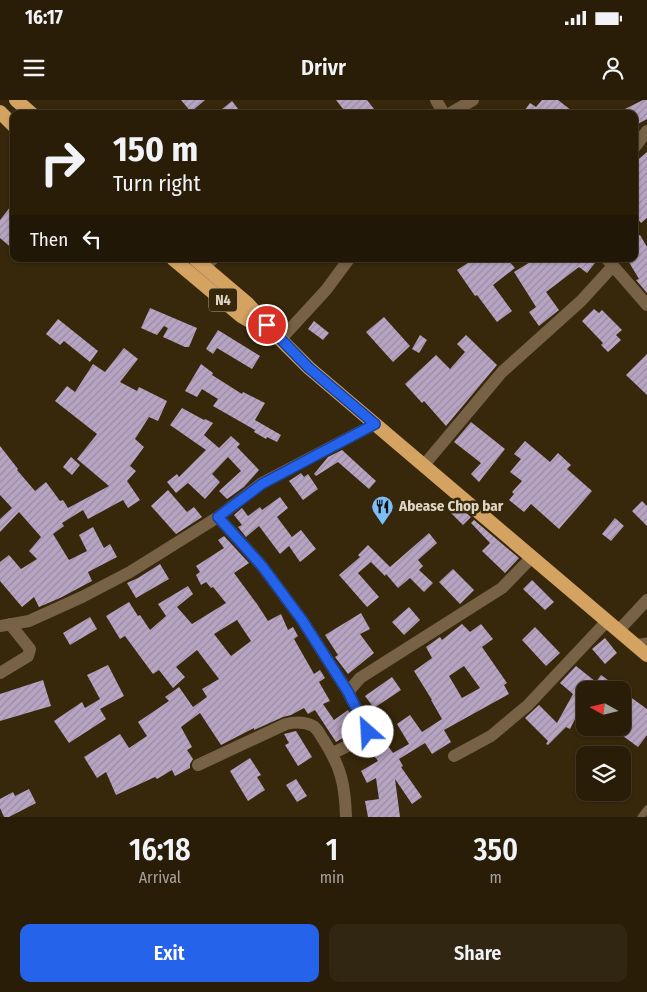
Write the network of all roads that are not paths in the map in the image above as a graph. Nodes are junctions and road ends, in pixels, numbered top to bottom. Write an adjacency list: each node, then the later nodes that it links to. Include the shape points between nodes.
1 (16, 100): 3 (highway)
2 (473, 100): 4 (street)
3 (27, 110)
4 (456, 110)
5 (0, 112): 6 (highway)
6 (8, 123)
7 (647, 131): 8 (street)
8 (638, 143)
9 (177, 262): 14 (highway, N4, via 241,316)
10 (205, 262): 14 (highway, N4)
11 (347, 262): 14 (street, via 326,290)
12 (610, 262): 13 (street); 16 (street, via 581,301 502,372)
13 (647, 305)
14 (279, 338): 15 (highway, N4)
15 (375, 424): 16 (highway, N4); 17 (street, via 262,484)
16 (424, 465): 18 (highway, N4)
17 (218, 517): 21 (street, via 114,581 28,621); 26 (street, via 262,566 302,620)
18 (532, 557): 20 (highway, N4); 26 (street, via 502,588 360,678)
19 (647, 600): 22 (street)
20 (608, 621): 22 (highway, N4); 28 (street, via 528,706 491,736)
21 (5, 625): 25 (street, via 30,652)
22 (619, 630): 23 (highway, N4)
23 (640, 642): 24 (highway, N4)
24 (647, 655)
25 (0, 673)
26 (348, 692): 27 (street, via 368,732 364,738)
27 (332, 753): 29 (street, via 315,727 297,722 286,724); 31 (street, via 342,773)
28 (454, 756)
29 (198, 765)
30 (647, 809): 32 (lane)
31 (346, 817)
32 (641, 817)

